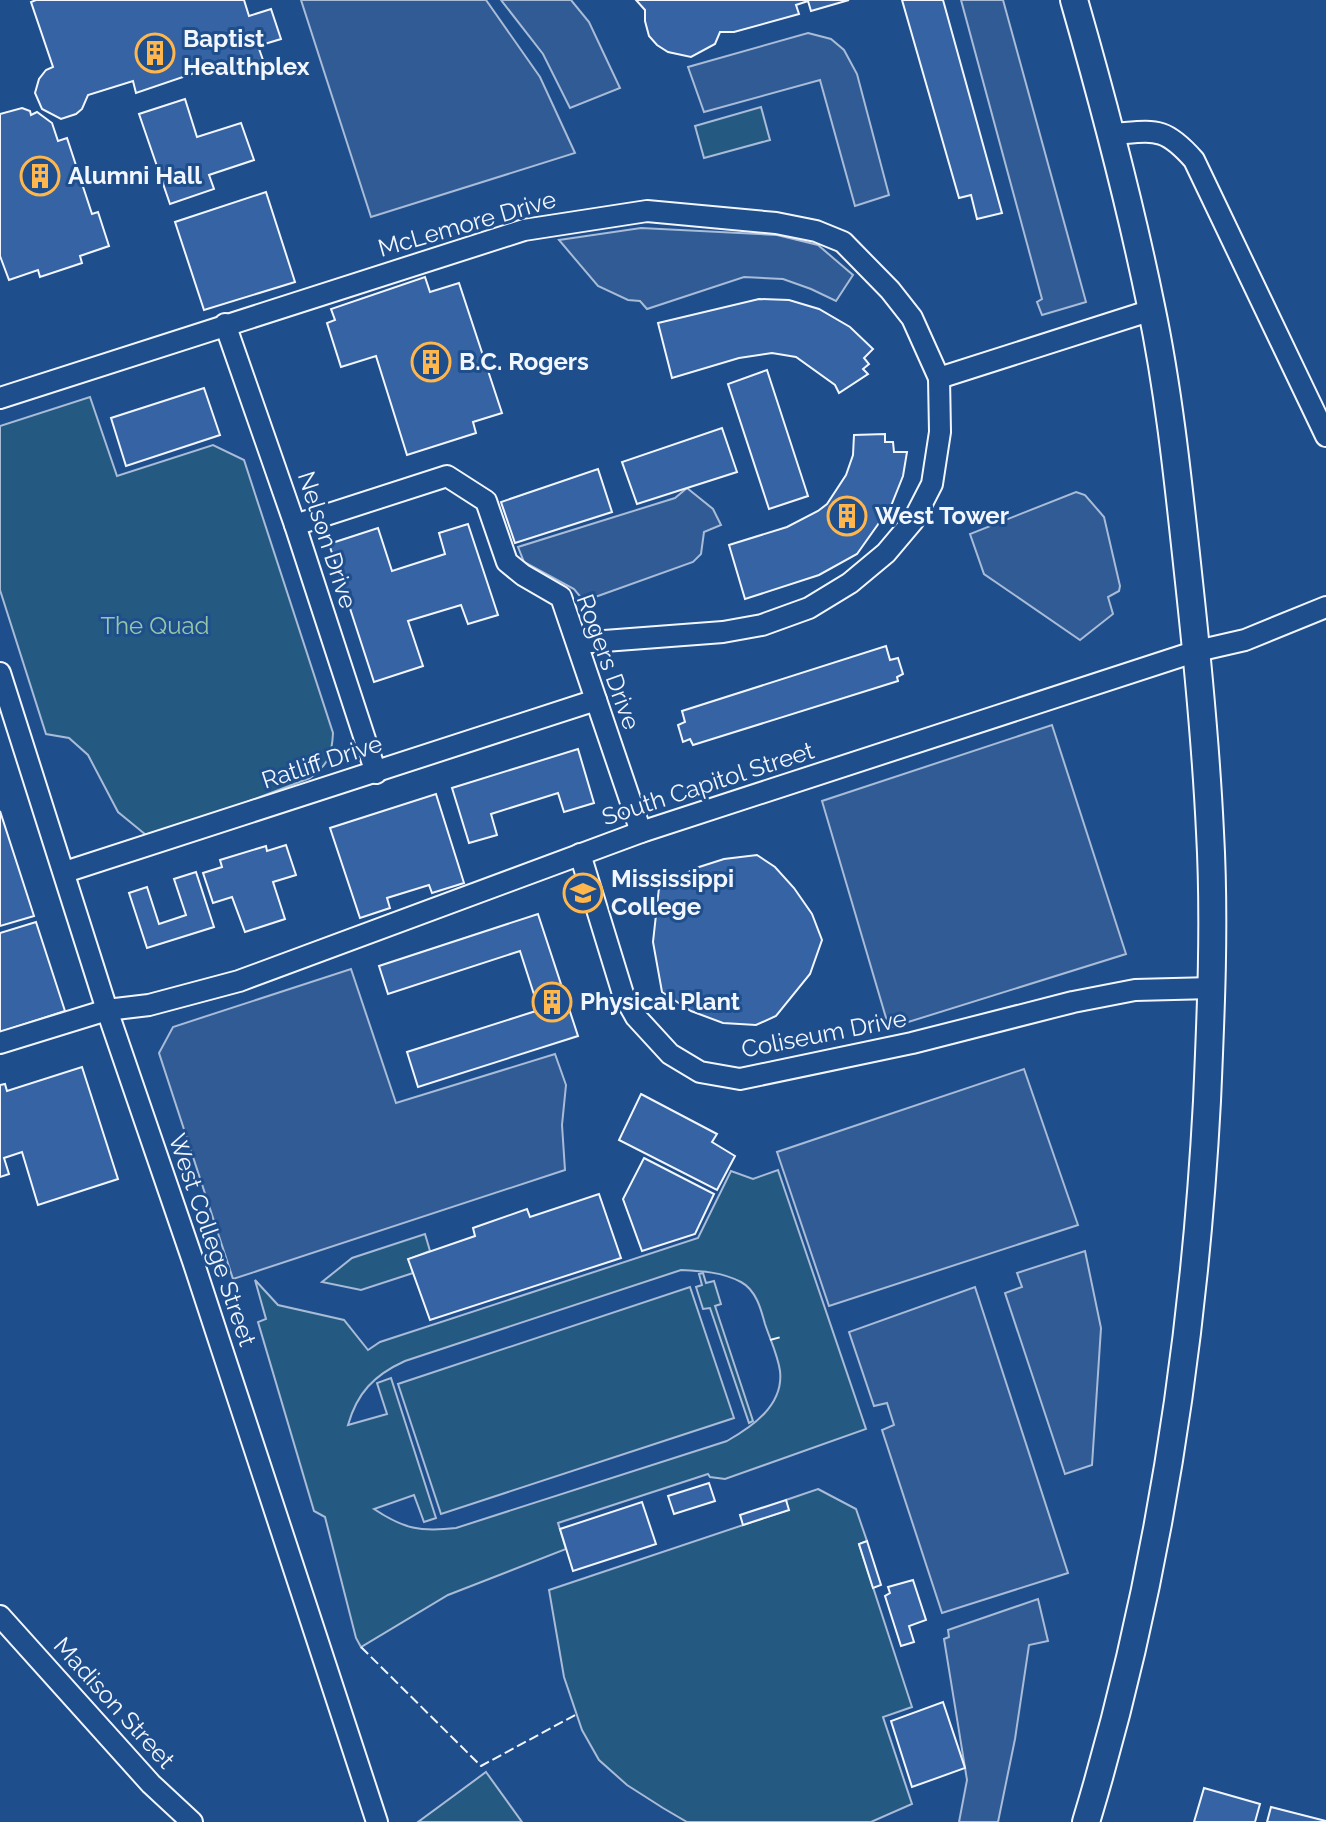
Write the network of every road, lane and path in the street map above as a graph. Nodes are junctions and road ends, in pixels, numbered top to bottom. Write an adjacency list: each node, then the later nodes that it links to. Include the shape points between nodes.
1 (1074, 0): 2 (main road)
2 (1113, 134): 3 (main road); 7 (street, via 1156,131 1177,141 1194,160)
3 (1152, 310): 5 (street); 11 (main road, via 1176,459)
4 (225, 324): 5 (street, McLemore Drive, via 524,230 647,211 674,213 776,223 843,242 912,318); 6 (street, McLemore Drive); 8 (street, Nelson Drive)
5 (939, 378): 10 (street, via 940,432 932,484 913,521 850,583 809,608 762,625)
6 (0, 398)
7 (1326, 436)
8 (295, 525): 10 (street, Rogers Drive, via 447,476 486,501 507,562 561,597); 15 (street, Nelson Drive)
9 (1326, 607): 11 (street, South Capitol Street, via 1245,640)
10 (578, 643): 13 (street, Rogers Drive)
11 (1197, 651): 16 (street, South Capitol Street); 19 (main road, via 1210,834)
12 (0, 673): 14 (street, West College Street)
13 (596, 700): 15 (street, Ratliff Drive); 16 (street, Rogers Drive)
14 (6, 713): 18 (street, West College Street)
15 (376, 773): 18 (street, Ratliff Drive)
16 (641, 832): 17 (street, South Capitol Street)
17 (580, 854): 19 (street, Coliseum Drive, via 623,994 670,1054 700,1072 740,1079 1135,990); 20 (street, South Capitol Street, via 239,981 149,1005)
18 (65, 872): 20 (street, West College Street)
19 (1212, 988): 25 (main road, via 1201,1215 1184,1370 1160,1525 1130,1664)
20 (107, 1010): 21 (street, South Capitol Street); 24 (street, West College Street)
21 (0, 1043)
22 (0, 1616): 23 (street, Madison Street, via 151,1784)
23 (192, 1822)
24 (377, 1822)
25 (1086, 1822)

